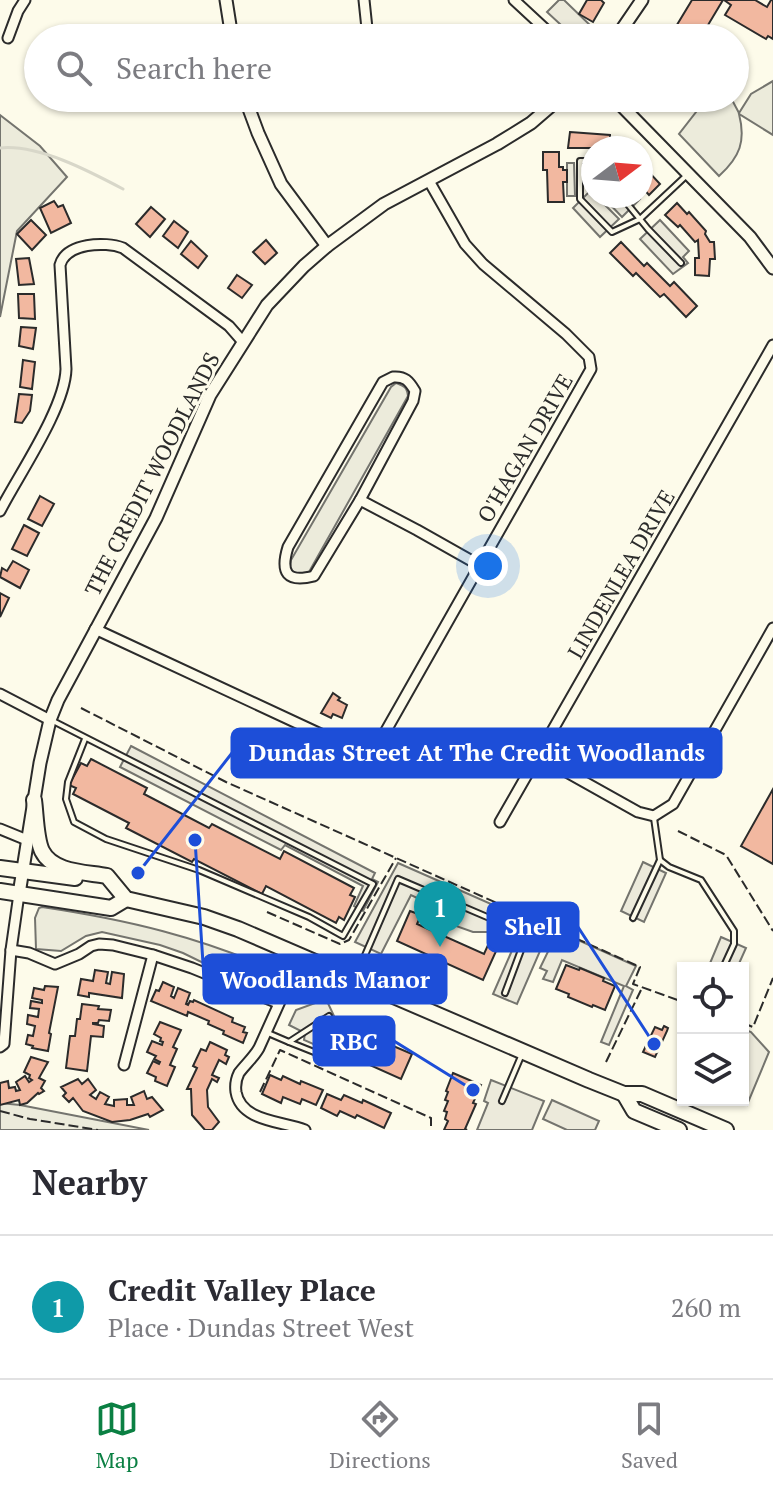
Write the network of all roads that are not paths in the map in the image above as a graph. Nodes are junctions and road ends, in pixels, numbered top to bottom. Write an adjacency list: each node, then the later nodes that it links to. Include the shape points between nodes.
1 (25, 0): 10 (street)
2 (226, 0): 6 (street)
3 (364, 0): 7 (street)
4 (514, 0): 8 (street)
5 (642, 0): 9 (street)
6 (230, 24)
7 (367, 24)
8 (540, 24)
9 (626, 24)
10 (8, 38)
11 (250, 112): 21 (street, via 281,184)
12 (542, 112): 16 (street, THE CREDIT WOODLANDS)
13 (628, 112): 15 (street)
14 (581, 161): 17 (lane)
15 (689, 174): 20 (lane); 23 (street)
16 (429, 181): 21 (street, THE CREDIT WOODLANDS, via 384,204); 28 (street, O'HAGAN DRIVE, via 465,244 566,334 589,357 591,369)
17 (581, 200)
18 (589, 208): 20 (lane, via 612,232)
19 (631, 208): 20 (lane)
20 (640, 219): 22 (lane)
21 (327, 246): 24 (street, THE CREDIT WOODLANDS, via 267,305)
22 (681, 263)
23 (773, 268)
24 (243, 342): 27 (street, via 123,248 100,245 66,254 60,265 64,386); 30 (street, THE CREDIT WOODLANDS, via 210,395 156,518)
25 (773, 345): 34 (street, LINDENLEA DRIVE)
26 (360, 500): 26 (street, via 413,401 415,391 404,377 383,382 288,547 284,561 291,577 314,576); 28 (street)
27 (0, 511)
28 (479, 565): 30 (street, O'HAGAN DRIVE, via 379,743 369,752)
29 (773, 628): 36 (street, via 673,804)
30 (95, 629): 32 (street, THE CREDIT WOODLANDS)
31 (0, 694): 32 (street)
32 (50, 720): 33 (lane); 35 (street, THE CREDIT WOODLANDS)
33 (85, 739): 33 (lane, via 373,884 343,936 199,870 106,839 74,822 66,799 68,782)
34 (538, 756): 36 (street); 37 (street, LINDENLEA DRIVE)
35 (34, 800): 39 (street, THE CREDIT WOODLANDS); 43 (main road, via 41,849 47,857 68,869 107,876)
36 (654, 816): 40 (lane)
37 (500, 822)
38 (0, 829): 39 (street)
39 (27, 840): 42 (street, THE CREDIT WOODLANDS)
40 (660, 860): 47 (lane); 52 (lane, via 701,880 734,931)
41 (0, 868): 42 (main road)
42 (22, 871): 43 (main road); 45 (street, THE CREDIT WOODLANDS)
43 (115, 885): 46 (main road)
44 (0, 891): 45 (main road)
45 (19, 894): 46 (main road, via 111,908); 49 (street)
46 (126, 899): 51 (main road, via 204,917)
47 (633, 918)
48 (0, 948): 49 (lane)
49 (11, 950): 50 (street, via 55,964 99,944); 59 (street)
50 (153, 955): 55 (street); 62 (street)
51 (301, 955): 53 (main road); 55 (street)
52 (726, 962)
53 (355, 979): 54 (lane, via 398,879 527,934); 60 (main road)
54 (505, 993)
55 (278, 1003): 57 (street)
56 (329, 1016): 58 (lane)
57 (266, 1032): 58 (lane); 66 (street, via 240,1073 237,1099 255,1116)
58 (289, 1042): 61 (lane)
59 (0, 1047)
60 (522, 1051): 63 (main road); 64 (lane)
61 (319, 1054)
62 (124, 1065)
63 (624, 1094): 65 (main road, via 642,1094); 67 (main road, via 634,1111)
64 (502, 1101)
65 (706, 1126): 68 (main road)
66 (305, 1130)
67 (679, 1130)
68 (726, 1130)

